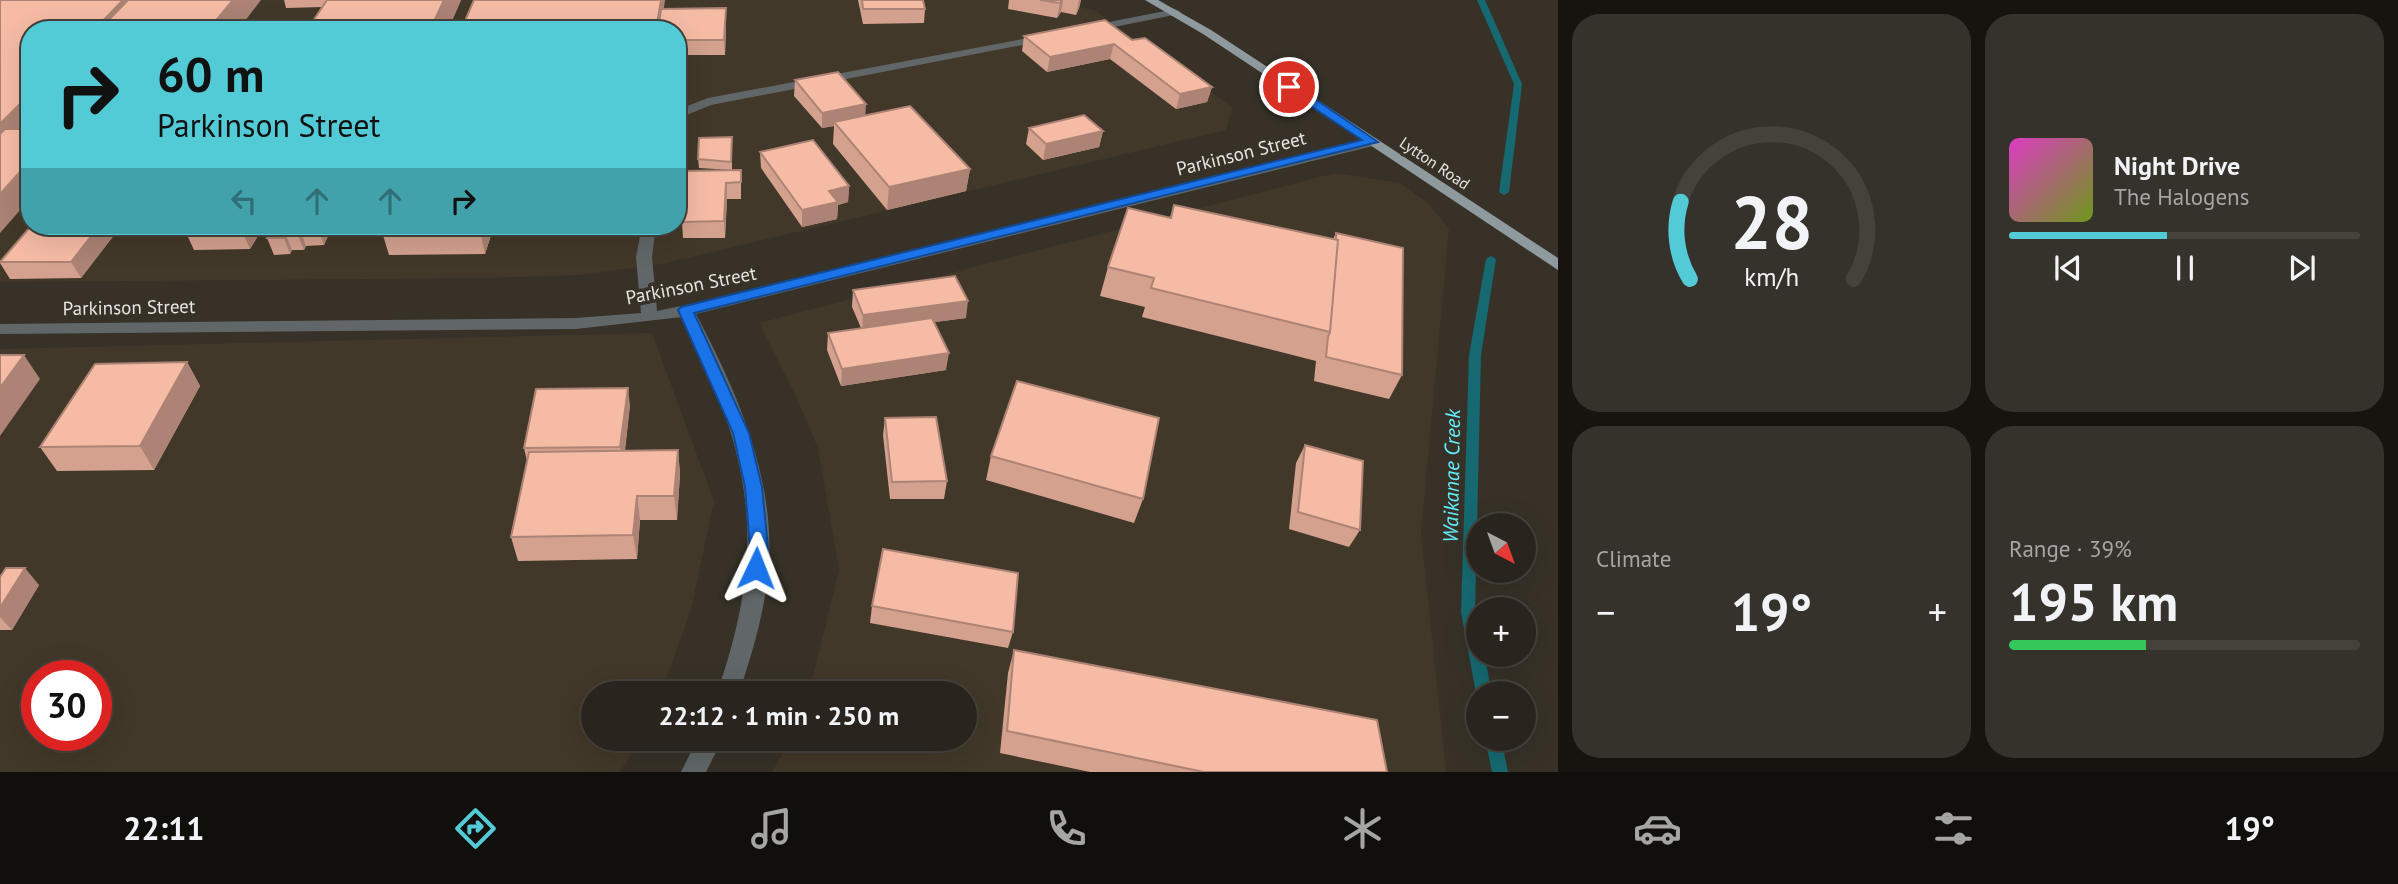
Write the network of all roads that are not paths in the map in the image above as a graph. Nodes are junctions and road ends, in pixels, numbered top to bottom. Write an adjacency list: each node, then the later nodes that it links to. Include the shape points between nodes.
1 (1150, 0): 2 (main road, Lytton Road)
2 (1175, 12): 3 (street); 6 (main road, Lytton Road)
3 (1079, 31)
4 (1051, 36): 5 (street, via 708,102)
5 (686, 111)
6 (1372, 142): 8 (main road, Lytton Road); 9 (street, Parkinson Street)
7 (648, 235): 10 (street, via 644,257)
8 (1558, 265)
9 (686, 310): 10 (street, Parkinson Street); 12 (street, via 741,433 754,487 759,548 751,608)
10 (649, 317): 11 (street, Parkinson Street, via 571,326)
11 (0, 329)
12 (731, 681)
13 (704, 751): 14 (street)
14 (693, 772)

